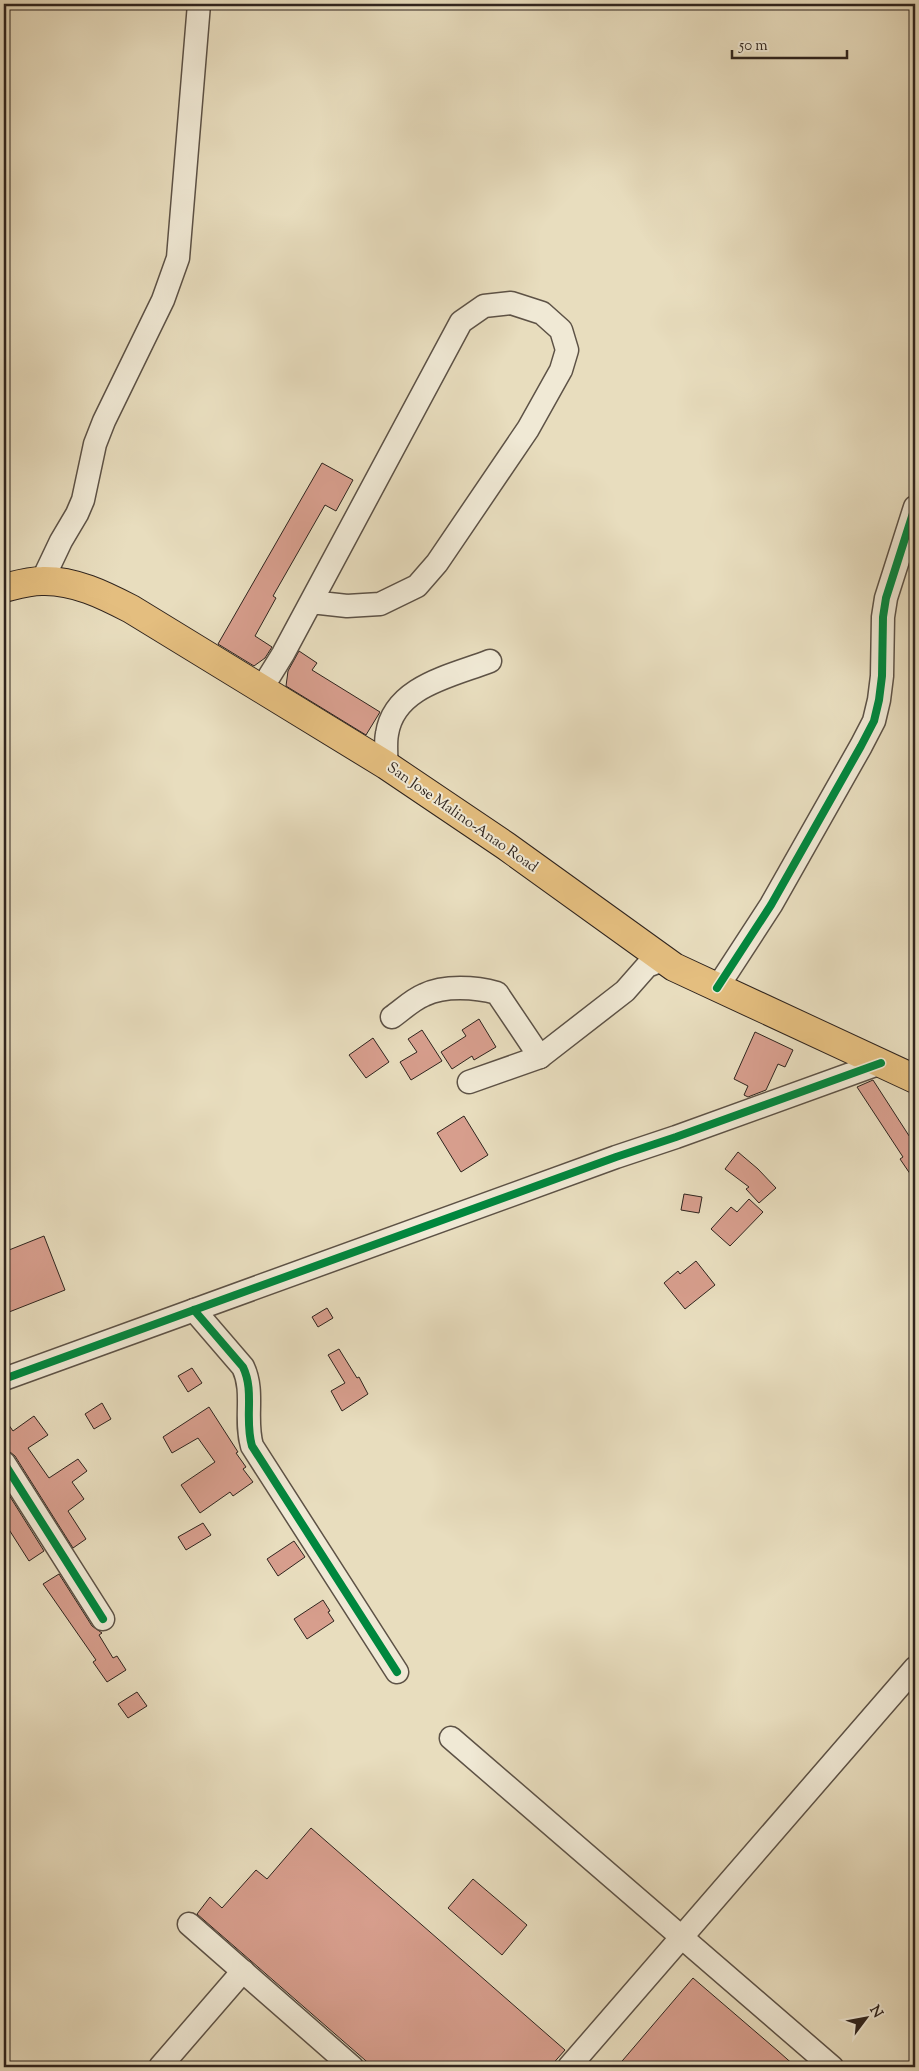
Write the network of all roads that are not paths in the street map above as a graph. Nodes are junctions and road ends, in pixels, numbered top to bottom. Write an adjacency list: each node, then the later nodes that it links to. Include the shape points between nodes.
1 (199, 4): 3 (street, via 178,258 163,300 104,421 95,444 83,500)
2 (915, 507): 10 (street, via 886,598 882,676 874,720 771,905)
3 (42, 581): 4 (main road, San Jose Malino-Anao Road); 7 (main road, San Jose Malino-Anao Road, via 63,582 107,596 173,632)
4 (4, 588)
5 (311, 602): 5 (street, via 461,322 484,306 510,303 542,313 561,330 567,350 561,370 528,429 437,563 417,586 380,604 347,606); 7 (street)
6 (490, 661): 8 (street, via 407,696 396,711 387,733)
7 (262, 688): 8 (main road, San Jose Malino-Anao Road)
8 (386, 765): 9 (main road, San Jose Malino-Anao Road)
9 (665, 959): 10 (main road, San Jose Malino-Anao Road, via 674,967); 12 (street, via 647,966 625,991)
10 (717, 988): 13 (main road, San Jose Malino-Anao Road)
11 (392, 1017): 12 (street, via 422,995 433,991 486,990 497,993)
12 (540, 1057): 15 (street)
13 (881, 1063): 14 (main road, San Jose Malino-Anao Road); 16 (street)
14 (915, 1079)
15 (469, 1082)
16 (194, 1310): 17 (street); 21 (street, via 248,1377 248,1434 252,1446)
17 (4, 1379)
18 (4, 1463): 19 (street)
19 (103, 1619)
20 (915, 1668): 24 (street)
21 (397, 1672)
22 (451, 1738): 24 (street)
23 (189, 1924): 25 (street)
24 (681, 1938): 28 (street); 29 (street)
25 (243, 1971): 26 (street); 27 (street)
26 (160, 2067)
27 (352, 2067)
28 (569, 2067)
29 (832, 2067)

